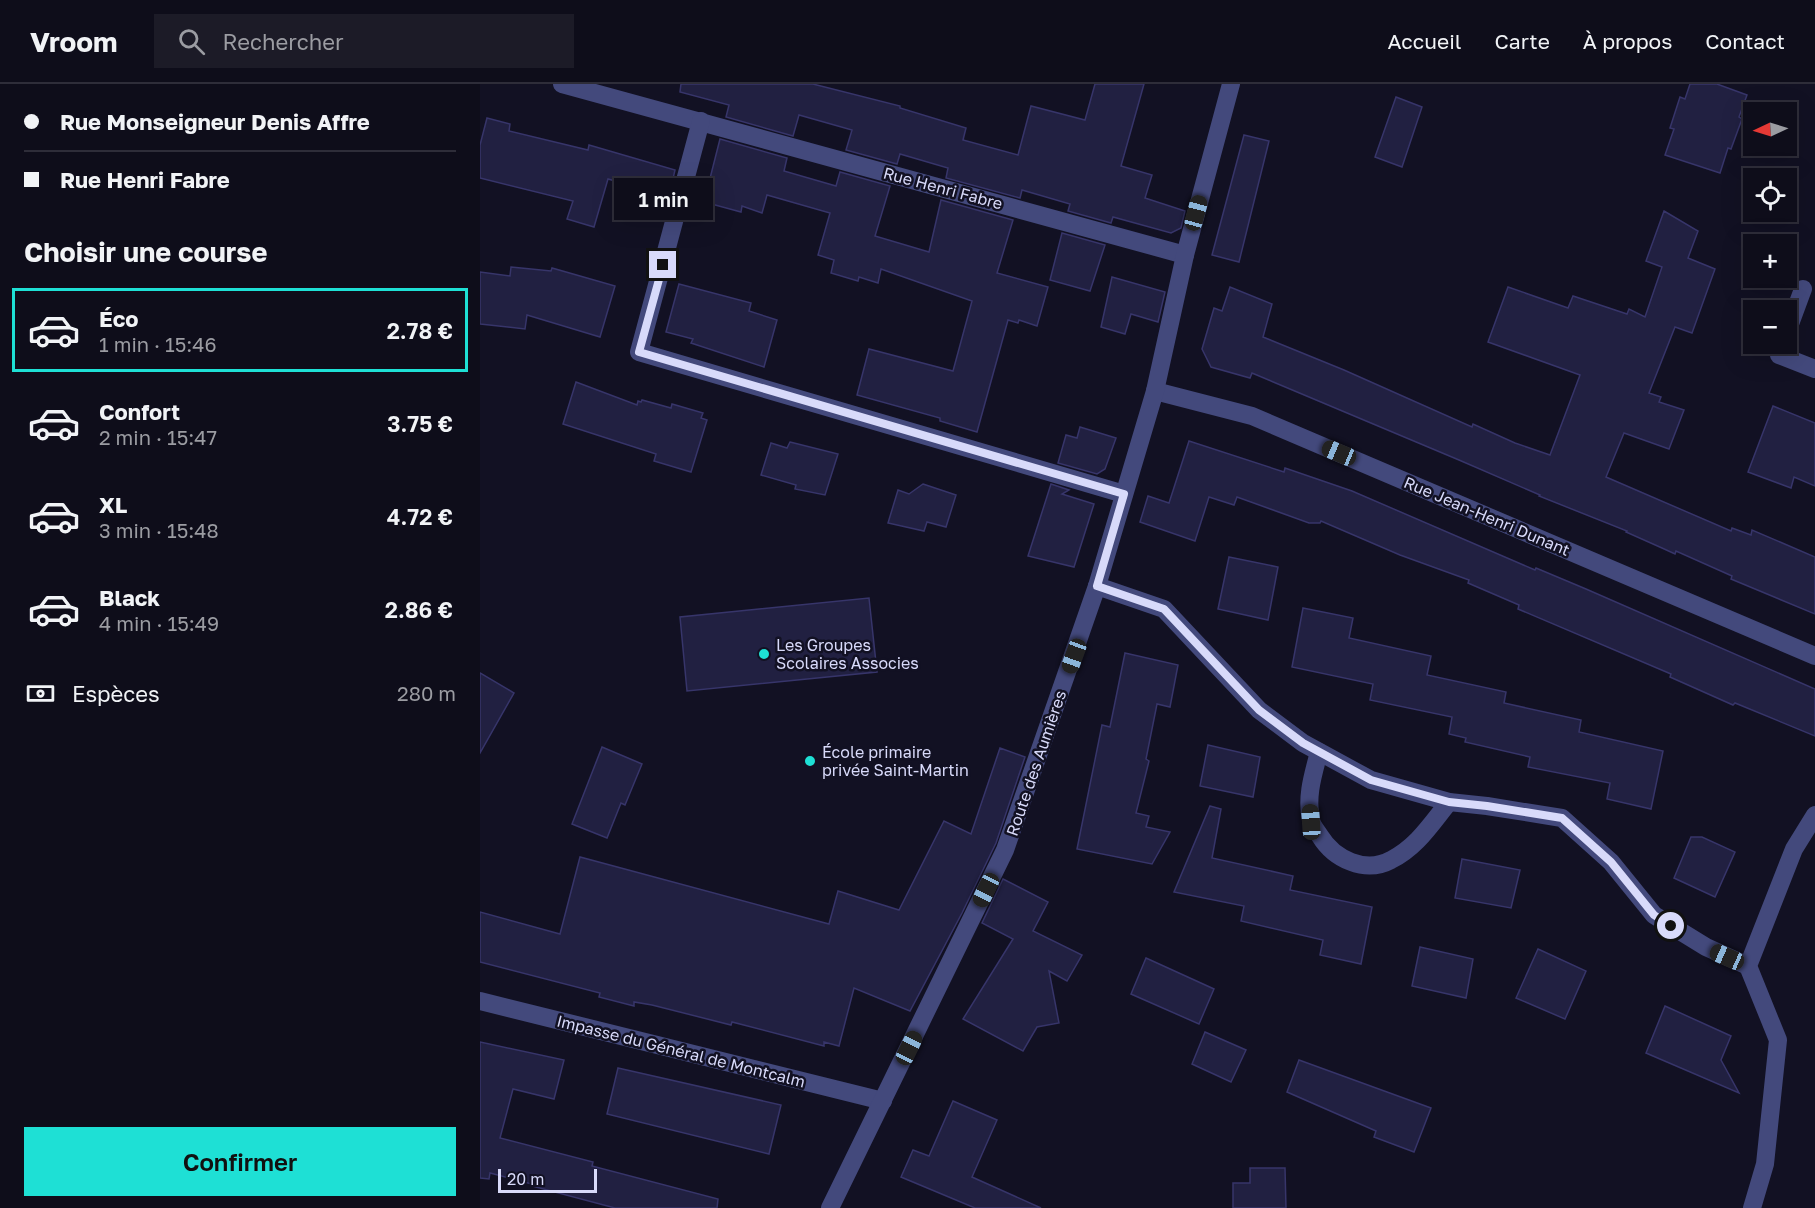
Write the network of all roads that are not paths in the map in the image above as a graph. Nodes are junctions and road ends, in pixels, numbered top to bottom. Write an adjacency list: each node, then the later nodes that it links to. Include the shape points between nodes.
1 (562, 84): 3 (street, Rue Henri Fabre)
2 (1231, 84): 4 (street, Route des Aumières)
3 (701, 121): 4 (street, Rue Henri Fabre); 10 (street, via 639,352)
4 (1185, 255): 9 (street, Route des Aumières)
5 (1803, 289): 6 (street)
6 (1797, 305)
7 (1779, 354): 8 (street)
8 (1815, 369)
9 (1155, 391): 10 (street, Route des Aumières); 12 (street, Rue Jean-Henri Dunant, via 1252,416)
10 (1124, 494): 11 (street, Route des Aumières)
11 (1097, 586): 13 (street, via 1164,609 1259,710); 18 (street, Route des Aumières, via 1005,850)
12 (1815, 656)
13 (1319, 752): 14 (street, via 1371,780); 14 (street, via 1309,791 1311,822 1326,846 1343,860 1367,866 1390,861 1423,837)
14 (1449, 802): 16 (street, via 1562,818 1611,862 1654,915 1706,947)
15 (1815, 815): 16 (street, via 1794,849)
16 (1748, 966): 20 (street, via 1778,1040 1765,1164)
17 (480, 1001): 18 (street, Impasse du Général de Montcalm)
18 (883, 1101): 19 (street, Route des Aumières)
19 (830, 1208)
20 (1752, 1208)

